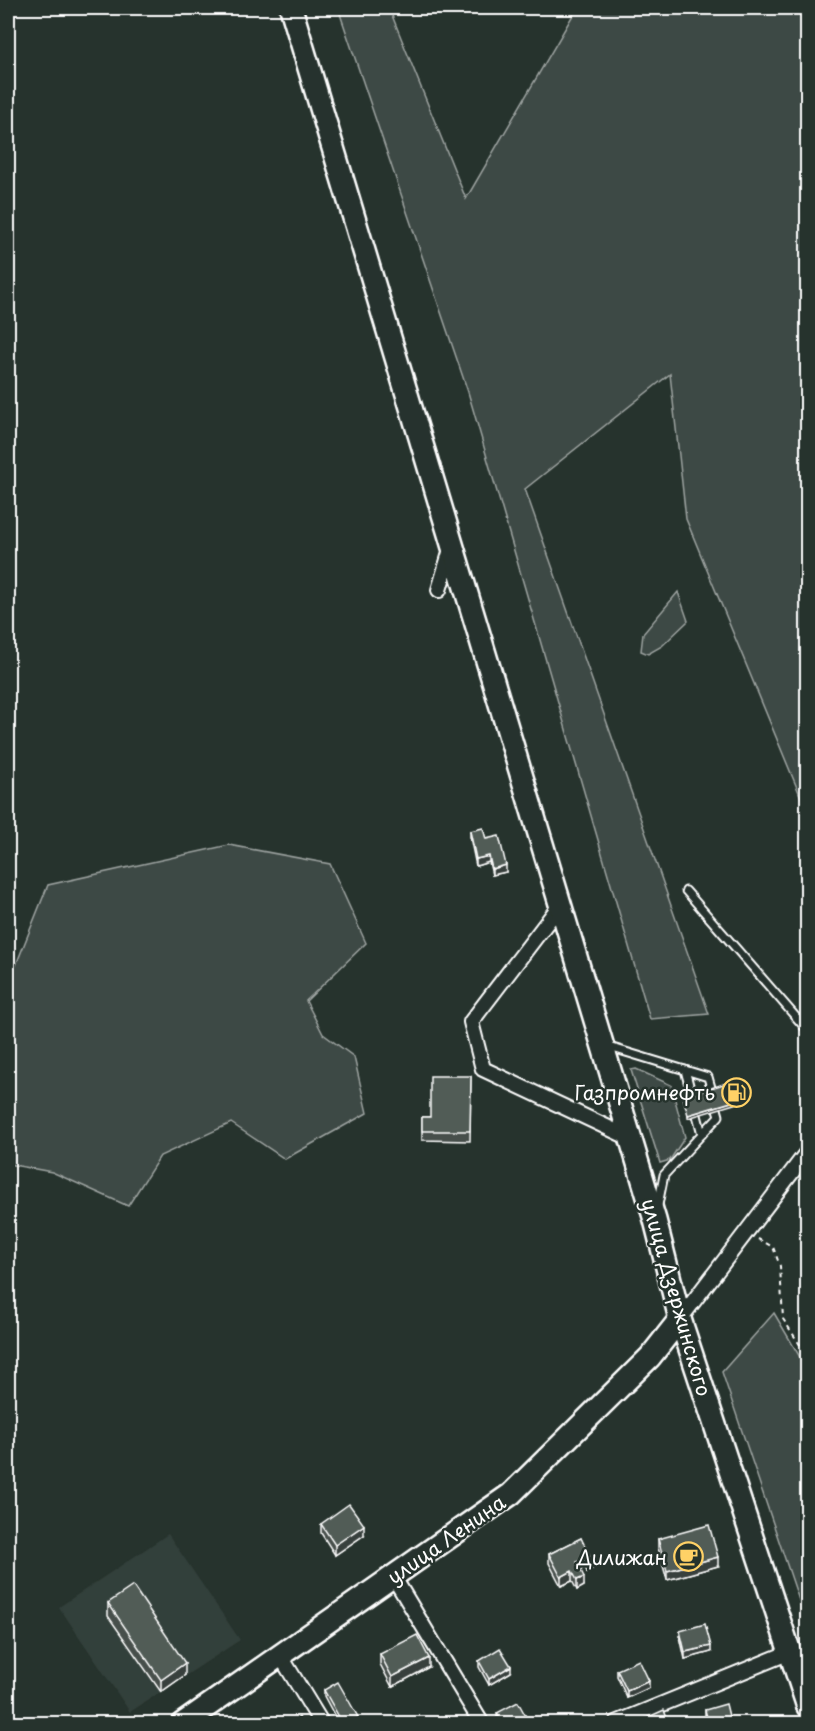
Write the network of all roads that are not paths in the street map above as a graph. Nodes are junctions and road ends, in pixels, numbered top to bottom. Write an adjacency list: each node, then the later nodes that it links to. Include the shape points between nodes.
1 (291, 8): 2 (main road, улица Дзержинского)
2 (452, 544): 3 (street); 5 (main road, улица Дзержинского)
3 (439, 590)
4 (686, 891): 6 (lane)
5 (558, 895): 7 (main road, улица Дзержинского); 10 (street, via 471,1022 483,1069)
6 (807, 1030)
7 (602, 1045): 8 (lane); 10 (main road, улица Дзержинского)
8 (685, 1070): 9 (lane); 9 (lane, via 708,1077 719,1116)
9 (702, 1134): 12 (lane, via 664,1175)
10 (630, 1138): 12 (main road, улица Дзержинского)
11 (807, 1151): 13 (street)
12 (656, 1220): 13 (main road, улица Дзержинского)
13 (680, 1319): 14 (main road, улица Ленина, via 650,1357 511,1494); 15 (main road, улица Дзержинского)
14 (393, 1576): 16 (main road, улица Ленина); 21 (street)
15 (790, 1652): 17 (main road, улица Дзержинского); 18 (street)
16 (280, 1655): 19 (main road, улица Ленина); 20 (street)
17 (807, 1707)
18 (616, 1723)
19 (182, 1724)
20 (322, 1724)
21 (482, 1724)

